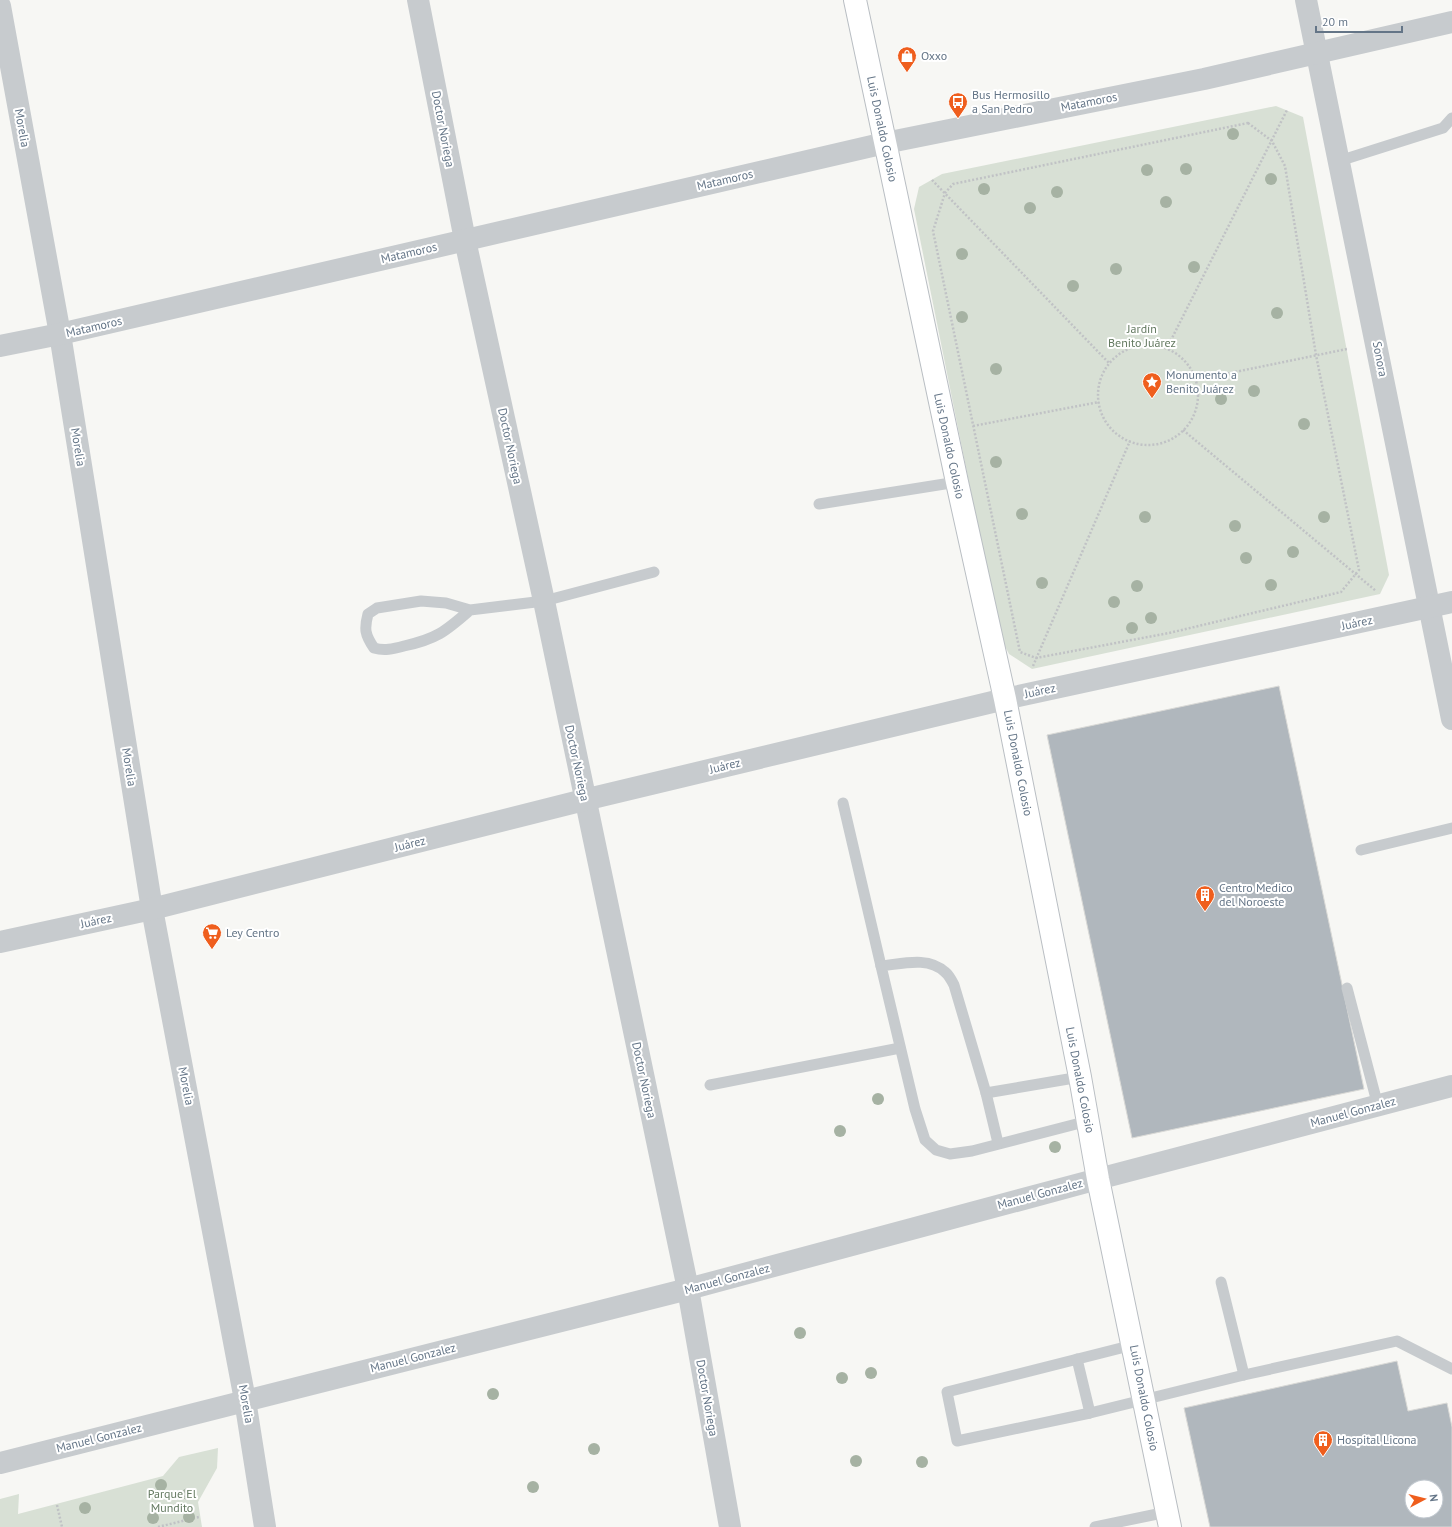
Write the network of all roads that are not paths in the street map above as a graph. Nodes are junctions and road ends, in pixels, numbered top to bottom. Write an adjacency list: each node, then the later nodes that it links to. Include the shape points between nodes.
1 (418, 0): 10 (street, Doctor Noriega)
2 (855, 0): 8 (main road, Luis Donaldo Colosio)
3 (1306, 0): 6 (street, Sonora)
4 (0, 6): 11 (street, Morelia)
5 (1452, 22): 6 (street, Matamoros)
6 (1316, 54): 8 (street, Matamoros); 9 (street, Sonora)
7 (1452, 118): 9 (lane, via 1443,128)
8 (885, 143): 10 (street, Matamoros); 13 (main road, Luis Donaldo Colosio)
9 (1338, 161): 18 (street, Sonora)
10 (465, 240): 11 (street, Matamoros); 16 (street, Doctor Noriega)
11 (60, 334): 12 (street, Matamoros); 26 (street, Morelia)
12 (0, 346)
13 (957, 482): 14 (lane); 20 (main road, Luis Donaldo Colosio)
14 (819, 504)
15 (654, 572): 16 (lane)
16 (544, 601): 19 (lane); 22 (street, Doctor Noriega)
17 (1452, 602): 18 (street, Juárez)
18 (1430, 607): 20 (street, Juárez); 21 (street, Sonora)
19 (470, 610): 19 (lane, via 446,603 421,601 384,607 368,614 366,636 374,648 383,650 429,640 444,632)
20 (1005, 699): 22 (street, Juárez); 31 (main road, Luis Donaldo Colosio)
21 (1452, 719)
22 (584, 800): 26 (street, Juárez); 40 (street, Doctor Noriega)
23 (843, 803): 28 (lane)
24 (1452, 828): 25 (lane)
25 (1361, 850)
26 (152, 909): 27 (street, Juárez); 45 (street, Morelia)
27 (0, 942)
28 (881, 966): 30 (lane); 34 (lane, via 922,962 933,964 946,972 954,985)
29 (1347, 988): 35 (lane)
30 (900, 1048): 32 (lane); 37 (lane, via 925,1140 936,1150 950,1154)
31 (1080, 1077): 34 (lane); 36 (main road, Luis Donaldo Colosio)
32 (710, 1085)
33 (1452, 1086): 35 (street, Manuel Gonzalez)
34 (986, 1093): 37 (lane)
35 (1378, 1106): 38 (street, Manuel Gonzalez)
36 (1088, 1121): 37 (lane); 38 (main road, Luis Donaldo Colosio)
37 (998, 1143)
38 (1098, 1179): 40 (street, Manuel Gonzalez); 41 (main road, Luis Donaldo Colosio)
39 (1221, 1282): 44 (lane)
40 (688, 1289): 45 (street, Manuel Gonzalez); 51 (street, Doctor Noriega)
41 (1133, 1345): 42 (lane); 46 (main road, Luis Donaldo Colosio)
42 (1077, 1359): 47 (lane); 47 (lane, via 947,1392 957,1441)
43 (1452, 1369): 44 (lane, via 1397,1341)
44 (1244, 1375): 46 (lane)
45 (245, 1400): 48 (street, Manuel Gonzalez); 50 (street, Morelia)
46 (1143, 1401): 47 (lane); 49 (main road, Luis Donaldo Colosio)
47 (1090, 1413)
48 (0, 1463)
49 (1169, 1519): 52 (lane)
50 (265, 1527)
51 (730, 1527)
52 (1095, 1527)

